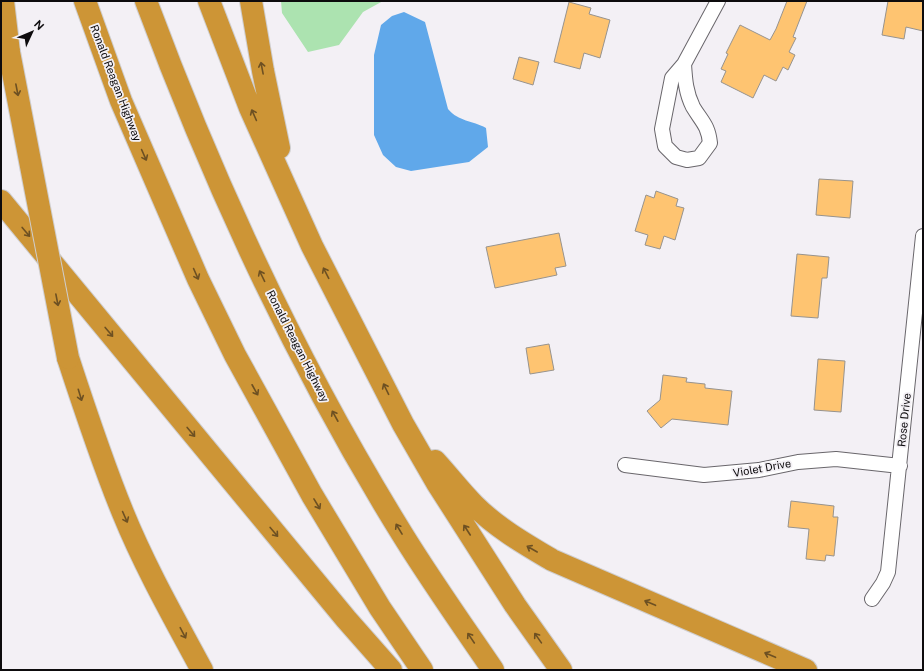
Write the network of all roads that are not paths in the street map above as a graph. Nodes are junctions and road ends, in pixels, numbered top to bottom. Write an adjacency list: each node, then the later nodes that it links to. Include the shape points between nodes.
1 (3, 1): 15 (highway, one-way to 15, bridge, via 9,52 68,358 89,425 123,514 153,579)
2 (85, 1): 17 (highway, Ronald Reagan Highway, one-way to 17, via 121,101 198,280 235,355 312,495 380,608)
3 (146, 1): 18 (highway, Ronald Reagan Highway, one-way to 3, via 405,538 295,344 246,243 180,93)
4 (209, 1): 8 (highway, one-way to 4, via 250,108)
5 (251, 1): 8 (highway, one-way to 5)
6 (718, 1): 7 (street)
7 (684, 64): 7 (street, via 672,78 662,129 665,146 676,158 687,160 699,158 710,144 709,130 693,106 685,86)
8 (287, 189): 11 (highway, one-way to 8, via 312,246)
9 (1, 202): 16 (highway, one-way to 16)
10 (923, 236): 13 (street, Rose Drive)
11 (403, 424): 19 (highway, one-way to 11, via 515,605 437,483); 20 (highway, one-way to 11, via 583,574 520,541 474,505)
12 (625, 465): 13 (street, Violet Drive, via 704,475 836,459)
13 (900, 466): 14 (street, Rose Drive, via 888,572)
14 (872, 599)
15 (202, 670)
16 (391, 670)
17 (422, 670)
18 (493, 670)
19 (561, 670)
20 (806, 670)

